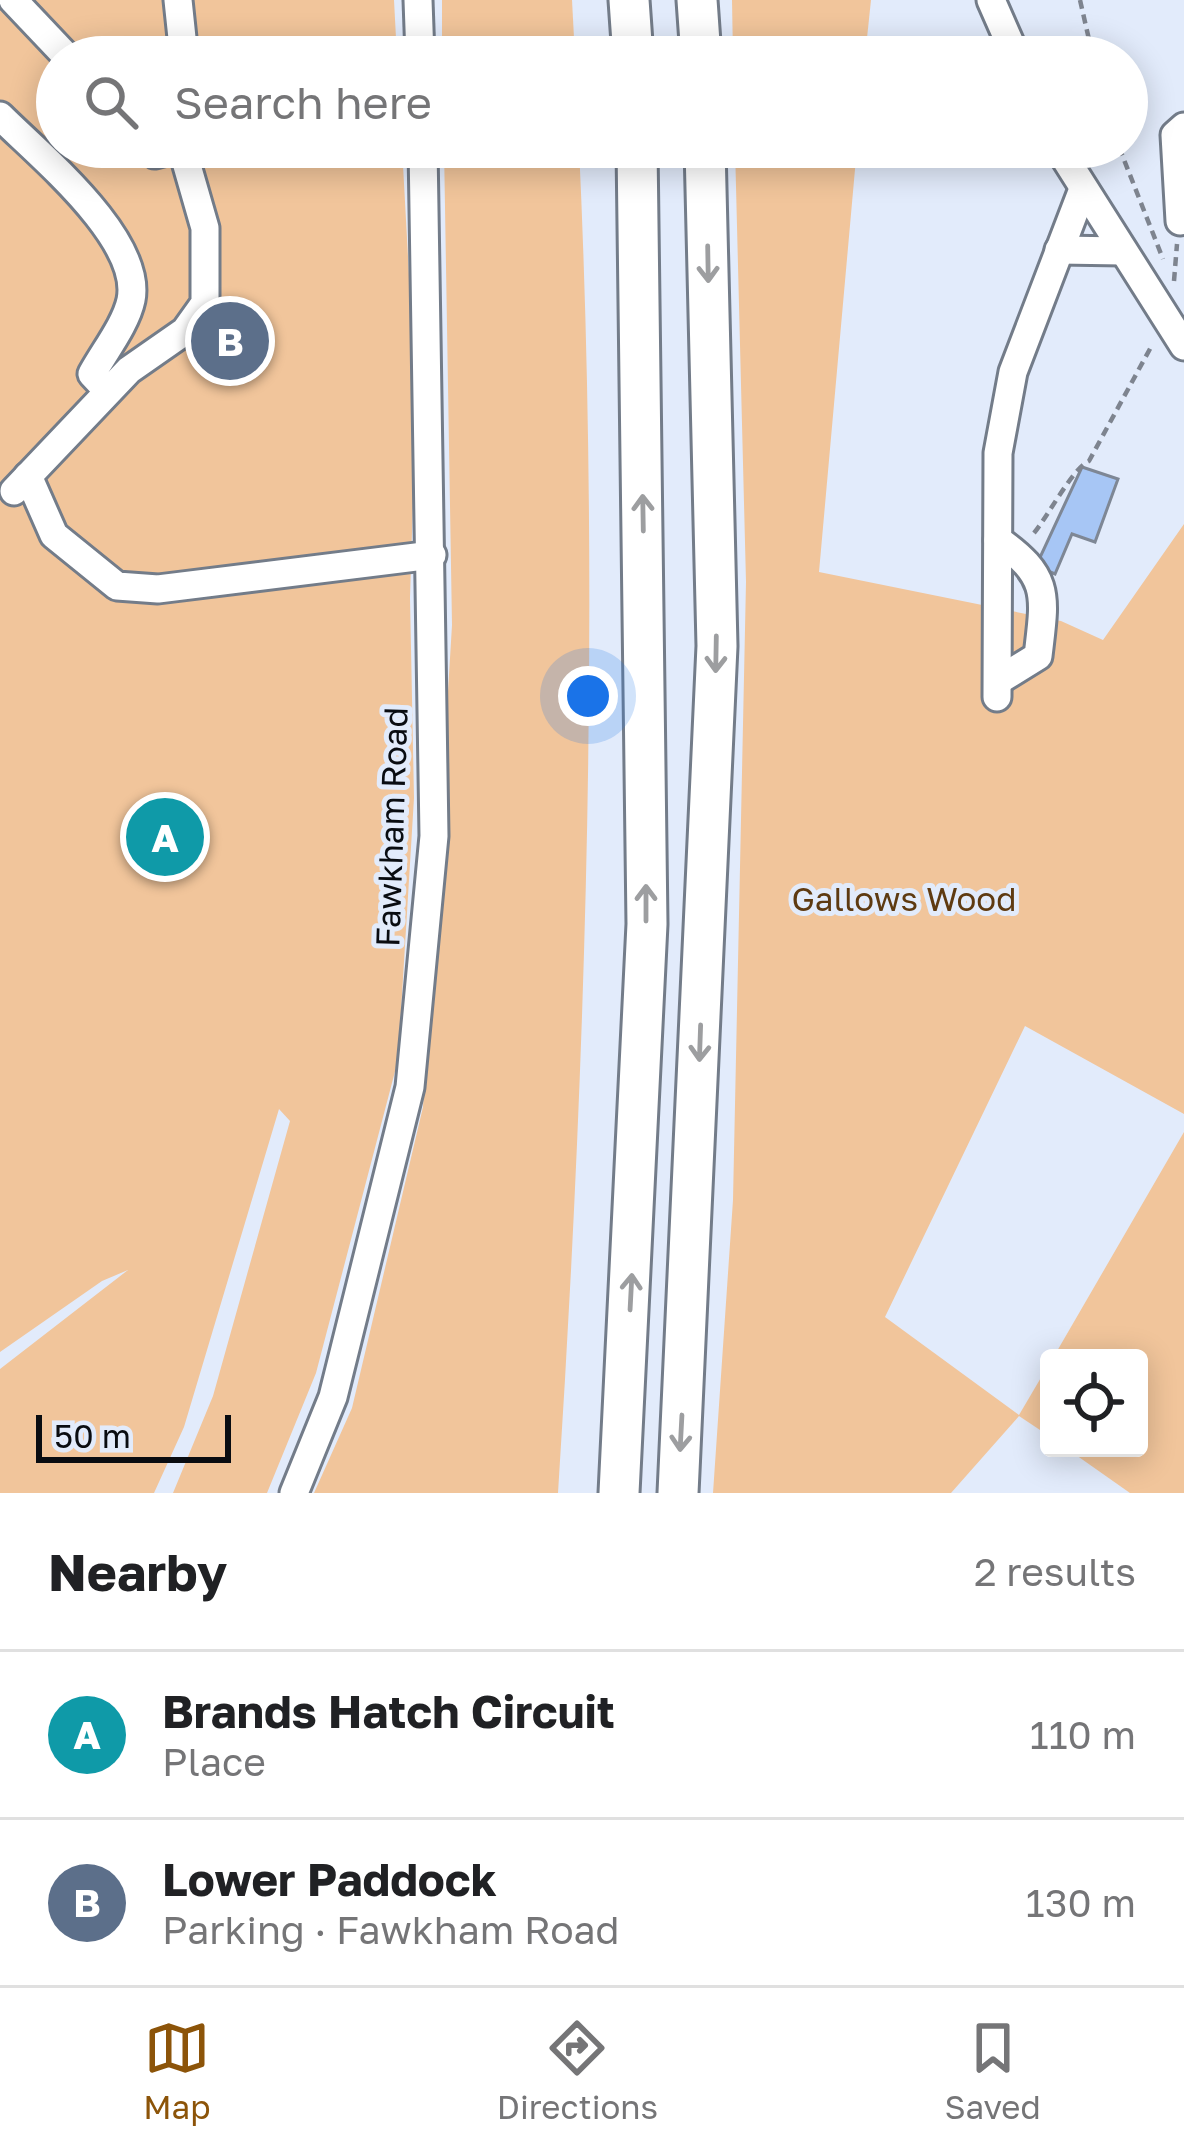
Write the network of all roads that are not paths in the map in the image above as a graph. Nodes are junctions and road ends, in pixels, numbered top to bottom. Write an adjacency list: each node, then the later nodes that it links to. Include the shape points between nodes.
1 (13, 0): 7 (street)
2 (178, 0): 8 (street)
3 (418, 0): 9 (street)
4 (628, 0): 10 (highway)
5 (697, 0): 11 (highway)
6 (991, 0): 12 (street)
7 (47, 36)
8 (182, 36)
9 (419, 36)
10 (631, 36)
11 (700, 36)
12 (1007, 36)
13 (0, 116): 15 (street)
14 (1184, 127): 23 (street, via 1175,135)
15 (36, 152)
16 (52, 168): 27 (street, via 97,213 128,266 131,300 92,374)
17 (188, 168): 27 (street, via 205,228 205,303 185,331)
18 (423, 168): 29 (street, Fawkham Road)
19 (637, 168): 31 (highway, one-way to 19, via 646,924)
20 (706, 168): 32 (highway, one-way to 32, via 717,646)
21 (1070, 168): 22 (street)
22 (1083, 189): 24 (street); 25 (street)
23 (1182, 218)
24 (1060, 250): 25 (street); 28 (street, via 1013,372 998,453)
25 (1123, 251): 26 (street, via 1174,298)
26 (1184, 346)
27 (108, 392): 29 (street, via 21,484 54,535 117,586 158,589)
28 (1008, 547): 28 (street, via 998,689 1039,656 1045,604 1032,564)
29 (432, 555): 30 (street, Fawkham Road, via 434,836 410,1087 333,1397)
30 (294, 1493)
31 (619, 1493)
32 (678, 1493)

